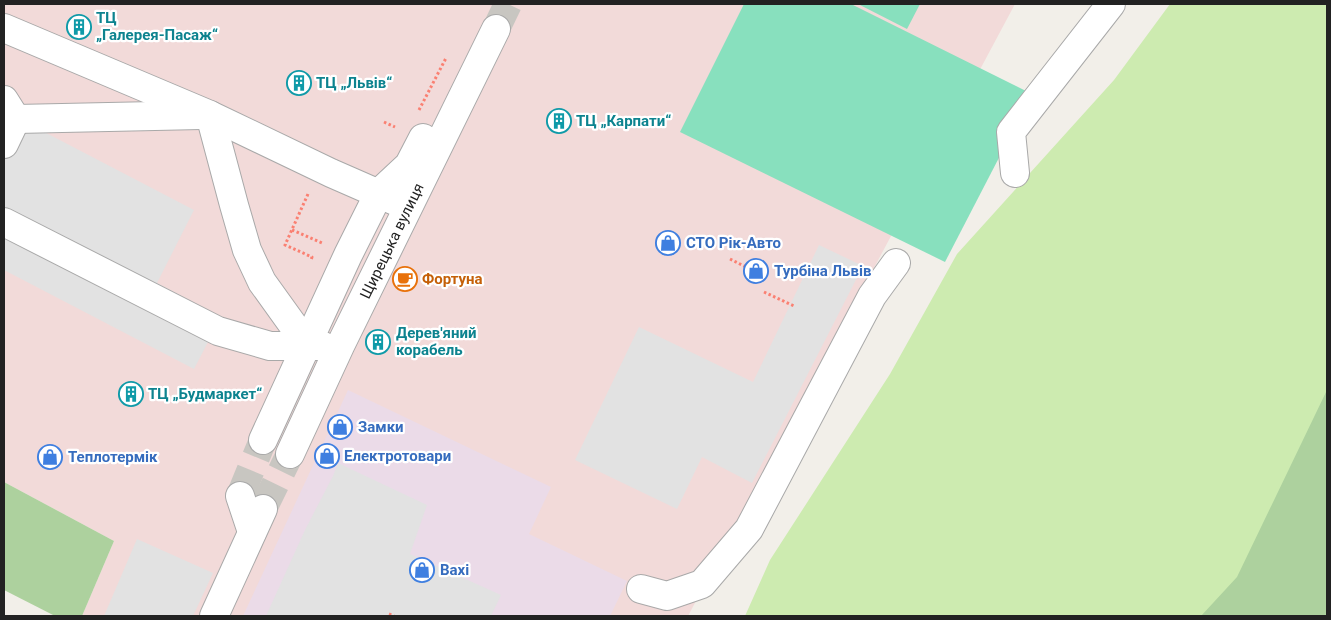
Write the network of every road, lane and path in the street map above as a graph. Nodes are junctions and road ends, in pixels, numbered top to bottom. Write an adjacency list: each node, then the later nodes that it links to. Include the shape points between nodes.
1 (1111, 4): 6 (street, via 1011,132)
2 (4, 28): 4 (street)
3 (10, 109): 4 (street); 5 (street)
4 (210, 115): 7 (street); 19 (street, via 247,250 262,282)
5 (4, 144)
6 (1015, 173)
7 (379, 193): 9 (street); 9 (street, Щирецька вулиця, via 409,165 484,33); 19 (street)
8 (314, 194): 11 (path, via 308,194)
9 (408, 207): 20 (street, Щирецька вулиця)
10 (4, 222): 19 (street, via 218,331 270,346)
11 (292, 230): 12 (path); 15 (path, via 285,245 312,257)
12 (330, 247)
13 (730, 259): 16 (path)
14 (896, 263): 24 (street, via 872,296 749,530 702,584 667,596)
15 (309, 264)
16 (750, 269)
17 (764, 292): 18 (path)
18 (794, 306)
19 (308, 346): 20 (street); 21 (street)
20 (340, 346): 22 (street, Щирецька вулиця)
21 (263, 440)
22 (290, 454)
23 (252, 512): 26 (street)
24 (641, 589)
25 (389, 614): 27 (path)
26 (214, 616)
27 (394, 616)

